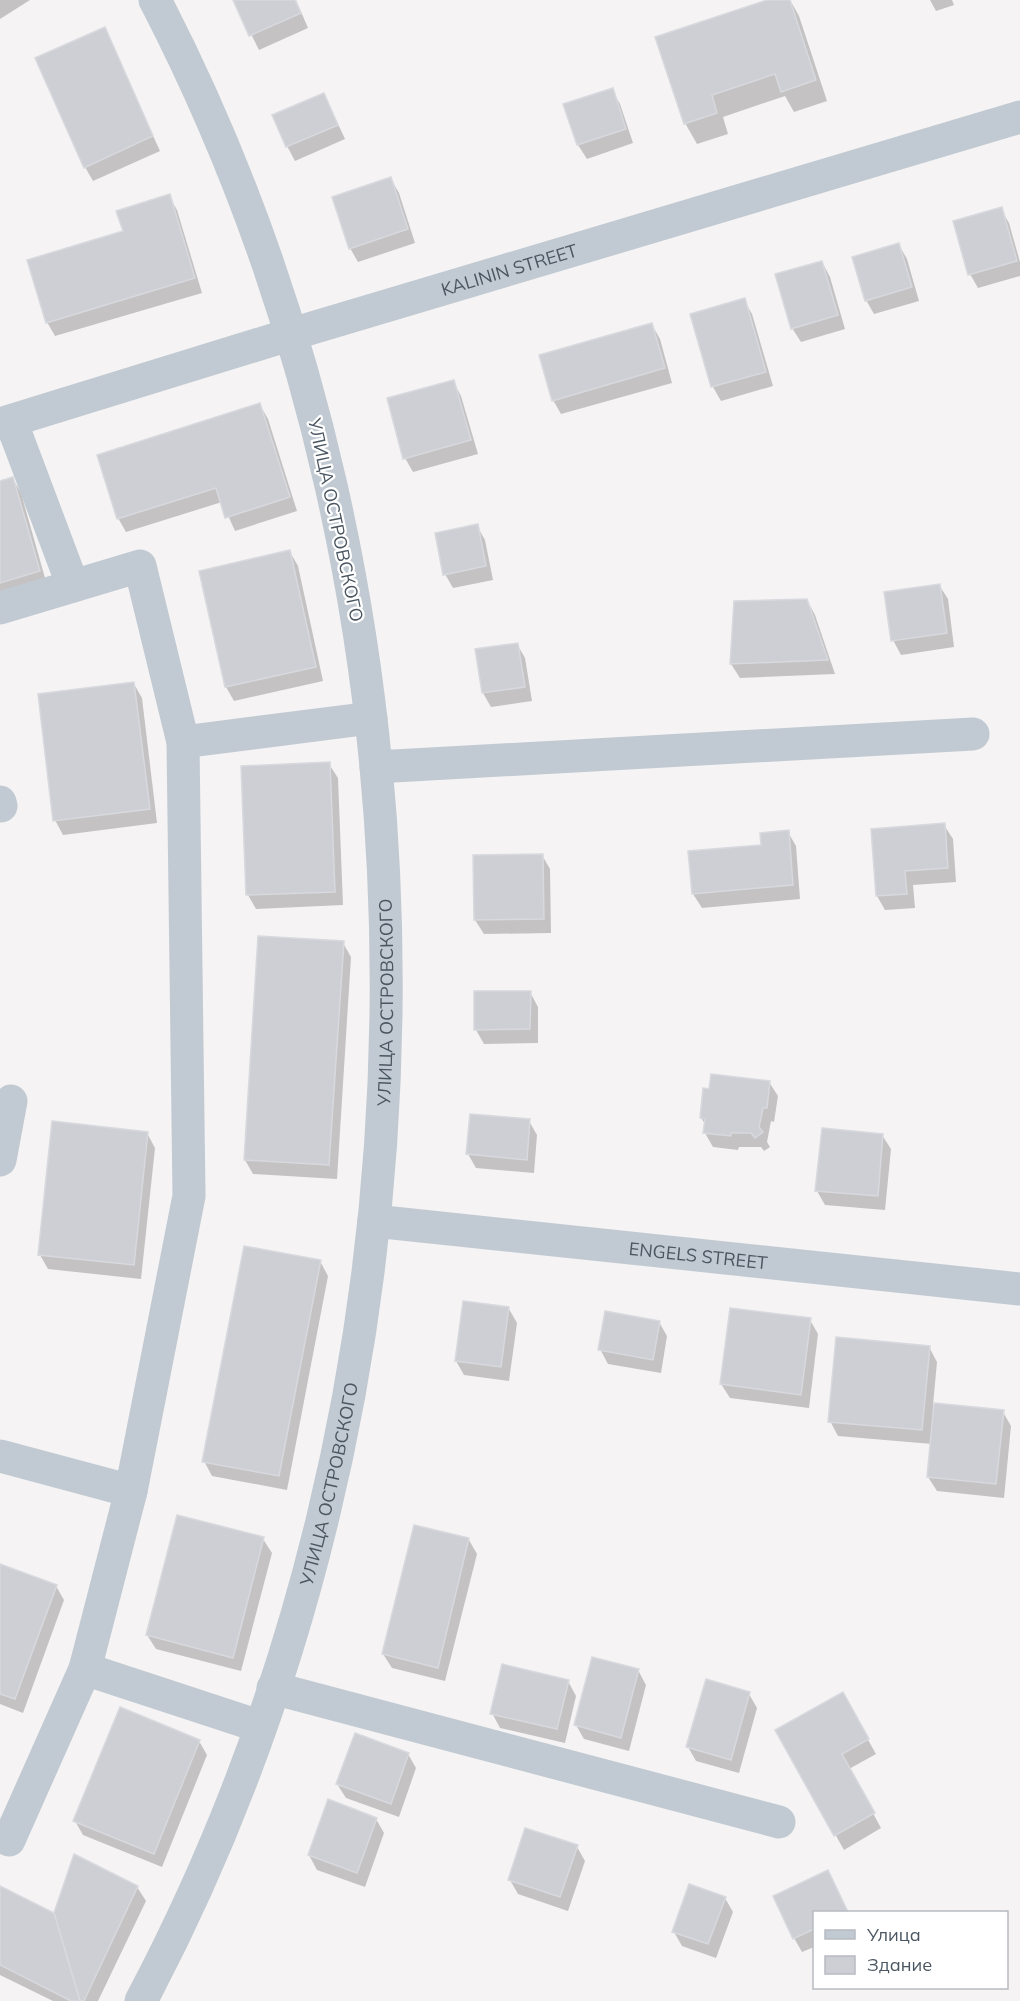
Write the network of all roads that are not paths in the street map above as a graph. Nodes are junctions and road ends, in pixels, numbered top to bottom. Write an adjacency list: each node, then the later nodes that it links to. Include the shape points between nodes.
1 (155, 0): 3 (street, УЛИЦА ОСТРОВСКОГО, via 227,157)
2 (1020, 117): 3 (street, KALININ STREET)
3 (292, 334): 4 (street, KALININ STREET); 7 (street, УЛИЦА ОСТРОВСКОГО, via 345,548)
4 (5, 423): 5 (street)
5 (73, 586): 6 (street); 9 (street, via 140,566)
6 (0, 608)
7 (371, 718): 9 (street); 10 (street, УЛИЦА ОСТРОВСКОГО)
8 (973, 734): 10 (street)
9 (183, 742): 18 (street, via 189,1196)
10 (376, 766): 15 (street, УЛИЦА ОСТРОВСКОГО, via 385,880 387,994)
11 (0, 802): 12 (street)
12 (1, 806)
13 (11, 1101): 14 (street)
14 (0, 1160)
15 (374, 1221): 16 (street, ENGELS STREET); 20 (street, УЛИЦА ОСТРОВСКОГО, via 358,1340 336,1457 308,1573)
16 (1020, 1289)
17 (0, 1456): 18 (street)
18 (131, 1491): 19 (street)
19 (85, 1669): 21 (street); 23 (street, via 9,1840)
20 (273, 1688): 21 (street, УЛИЦА ОСТРОВСКОГО); 22 (street)
21 (259, 1726): 24 (street, УЛИЦА ОСТРОВСКОГО, via 226,1819 170,1946)
22 (779, 1822)
23 (0, 1836)
24 (141, 2001)

